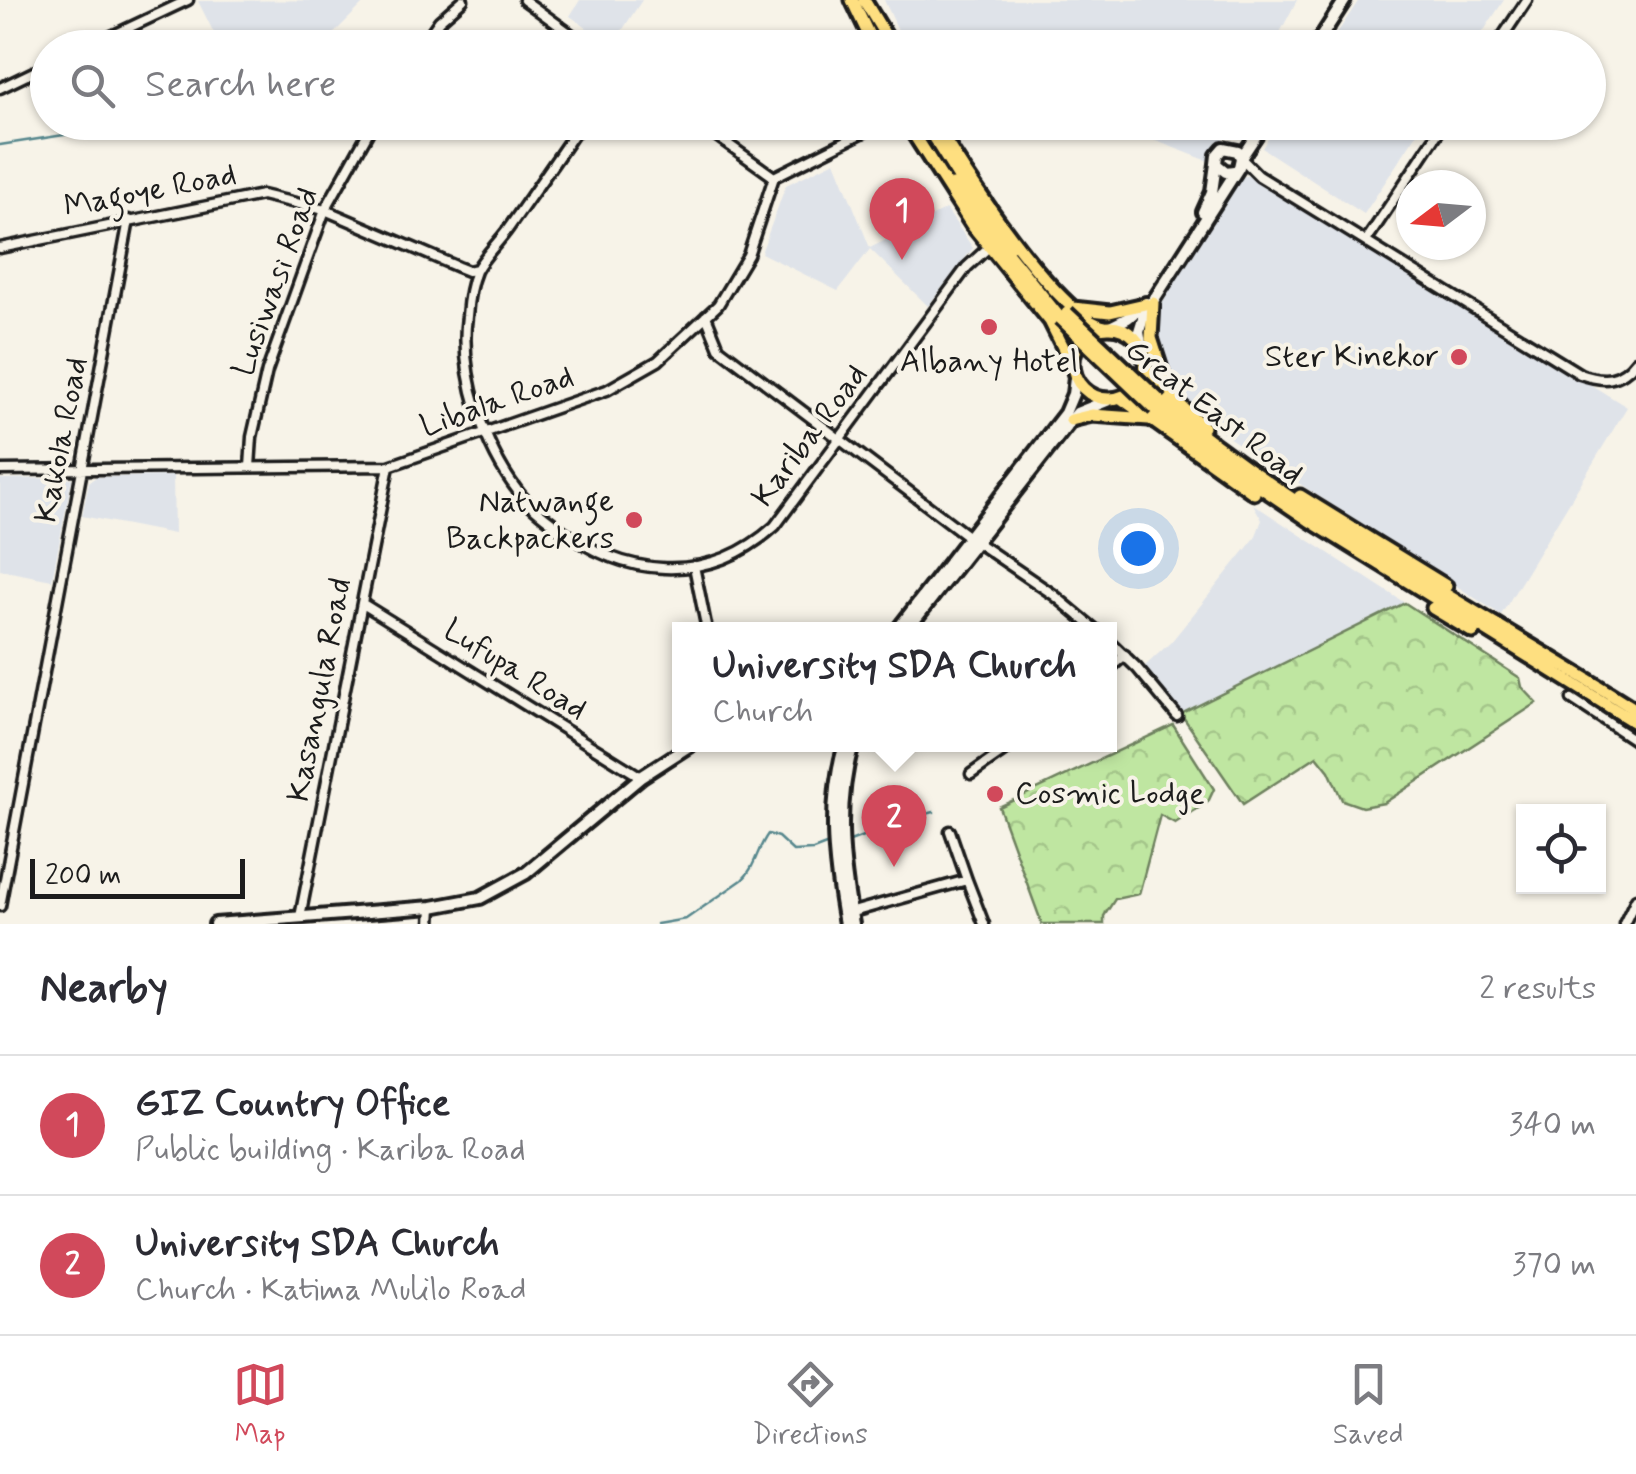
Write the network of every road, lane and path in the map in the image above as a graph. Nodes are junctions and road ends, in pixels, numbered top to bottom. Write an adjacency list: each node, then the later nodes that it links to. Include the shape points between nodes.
1 (188, 0): 7 (street)
2 (463, 0): 8 (street)
3 (524, 0): 9 (street)
4 (1345, 0): 13 (main road)
5 (1527, 0): 14 (street)
6 (858, 1): 10 (main road); 11 (main road); 12 (main road)
7 (124, 30)
8 (433, 30)
9 (565, 30)
10 (867, 30)
11 (875, 30)
12 (880, 30)
13 (1326, 30)
14 (1507, 30)
15 (30, 74): 16 (street)
16 (0, 88)
17 (364, 140): 34 (street, Lusiwasi Road)
18 (569, 140): 39 (street)
19 (722, 140): 33 (street)
20 (848, 140): 33 (street)
21 (917, 140): 37 (main road, Great East Road)
22 (926, 140): 41 (main road, Great East Road, via 978,220)
23 (936, 140): 41 (main road, Great East Road, via 985,214)
24 (946, 140): 41 (main road, Great East Road)
25 (1239, 140): 28 (main road)
26 (1252, 140): 29 (main road)
27 (1433, 140): 36 (street)
28 (1228, 147): 29 (main road); 30 (main road, via 1219,151)
29 (1241, 158): 31 (main road); 32 (street)
30 (1216, 164): 31 (main road); 40 (main road, via 1206,206)
31 (1235, 171): 32 (street); 40 (main road)
32 (1258, 176): 36 (street)
33 (774, 177): 42 (street, Libala Road, via 736,279)
34 (325, 210): 35 (street, Magoye Road, via 262,195); 39 (street, Magoye Road, via 458,267); 54 (street, Lusiwasi Road, via 267,371)
35 (129, 220): 38 (street, Magoye Road); 56 (street, Kakola Road)
36 (1366, 241): 45 (street, via 1580,374 1609,380)
37 (989, 247): 47 (main road, Great East Road, via 1050,321); 52 (street, Kariba Road, via 967,267)
38 (0, 248)
39 (477, 269): 51 (street, Kariba Road, via 464,346)
40 (1149, 304): 41 (main road); 43 (main road); 44 (main road); 49 (main road)
41 (1067, 313): 43 (main road, Great East Road); 49 (main road, Great East Road, bridge)
42 (706, 316): 51 (street, Libala Road, via 632,379); 52 (street, via 719,348)
43 (1107, 327): 44 (main road, via 1129,333); 47 (main road, via 1078,343)
44 (1142, 349): 46 (main road)
45 (1636, 362)
46 (1145, 367): 48 (main road, via 1137,386); 49 (main road, Great East Road)
47 (1074, 372): 48 (main road, via 1086,392); 57 (main road, via 1065,413)
48 (1115, 399): 49 (main road, Great East Road); 50 (main road)
49 (1160, 407): 50 (main road); 68 (main road, Great East Road, via 1314,514); 70 (main road, Great East Road, via 1224,463 1308,520)
50 (1071, 420): 57 (main road)
51 (486, 432): 53 (street, Libala Road); 58 (street, Kariba Road, via 520,494 576,541 630,565)
52 (840, 440): 57 (street); 58 (street, Kariba Road, via 753,546)
53 (389, 466): 54 (street, Libala Road); 59 (street, Kasangula Road)
54 (250, 467): 56 (street, Libala Road)
55 (0, 470): 56 (street, Libala Road)
56 (82, 471): 81 (street, Kakola Road)
57 (972, 539): 61 (main road); 62 (main road); 63 (street)
58 (694, 566): 60 (street)
59 (363, 604): 77 (street, Lufupa Road); 84 (street, Kasangula Road)
60 (704, 622)
61 (904, 622)
62 (914, 622)
63 (1086, 622)
64 (1117, 648): 65 (street)
65 (1125, 656): 66 (street); 69 (street)
66 (1117, 662)
67 (1572, 699): 71 (street)
68 (1636, 710)
69 (1177, 716)
70 (1636, 723)
71 (1636, 741)
72 (680, 752): 77 (main road)
73 (843, 752): 83 (main road, via 832,836)
74 (851, 752): 83 (main road, via 841,812)
75 (1002, 752): 76 (street)
76 (970, 774)
77 (641, 777): 82 (main road, via 512,882 480,898)
78 (950, 830): 79 (street)
79 (967, 880): 83 (street); 87 (street)
80 (1636, 899): 88 (street)
81 (0, 906)
82 (432, 908): 84 (main road); 86 (street)
83 (848, 919)
84 (300, 921): 85 (main road)
85 (215, 924)
86 (432, 924)
87 (984, 924)
88 (1624, 924)

